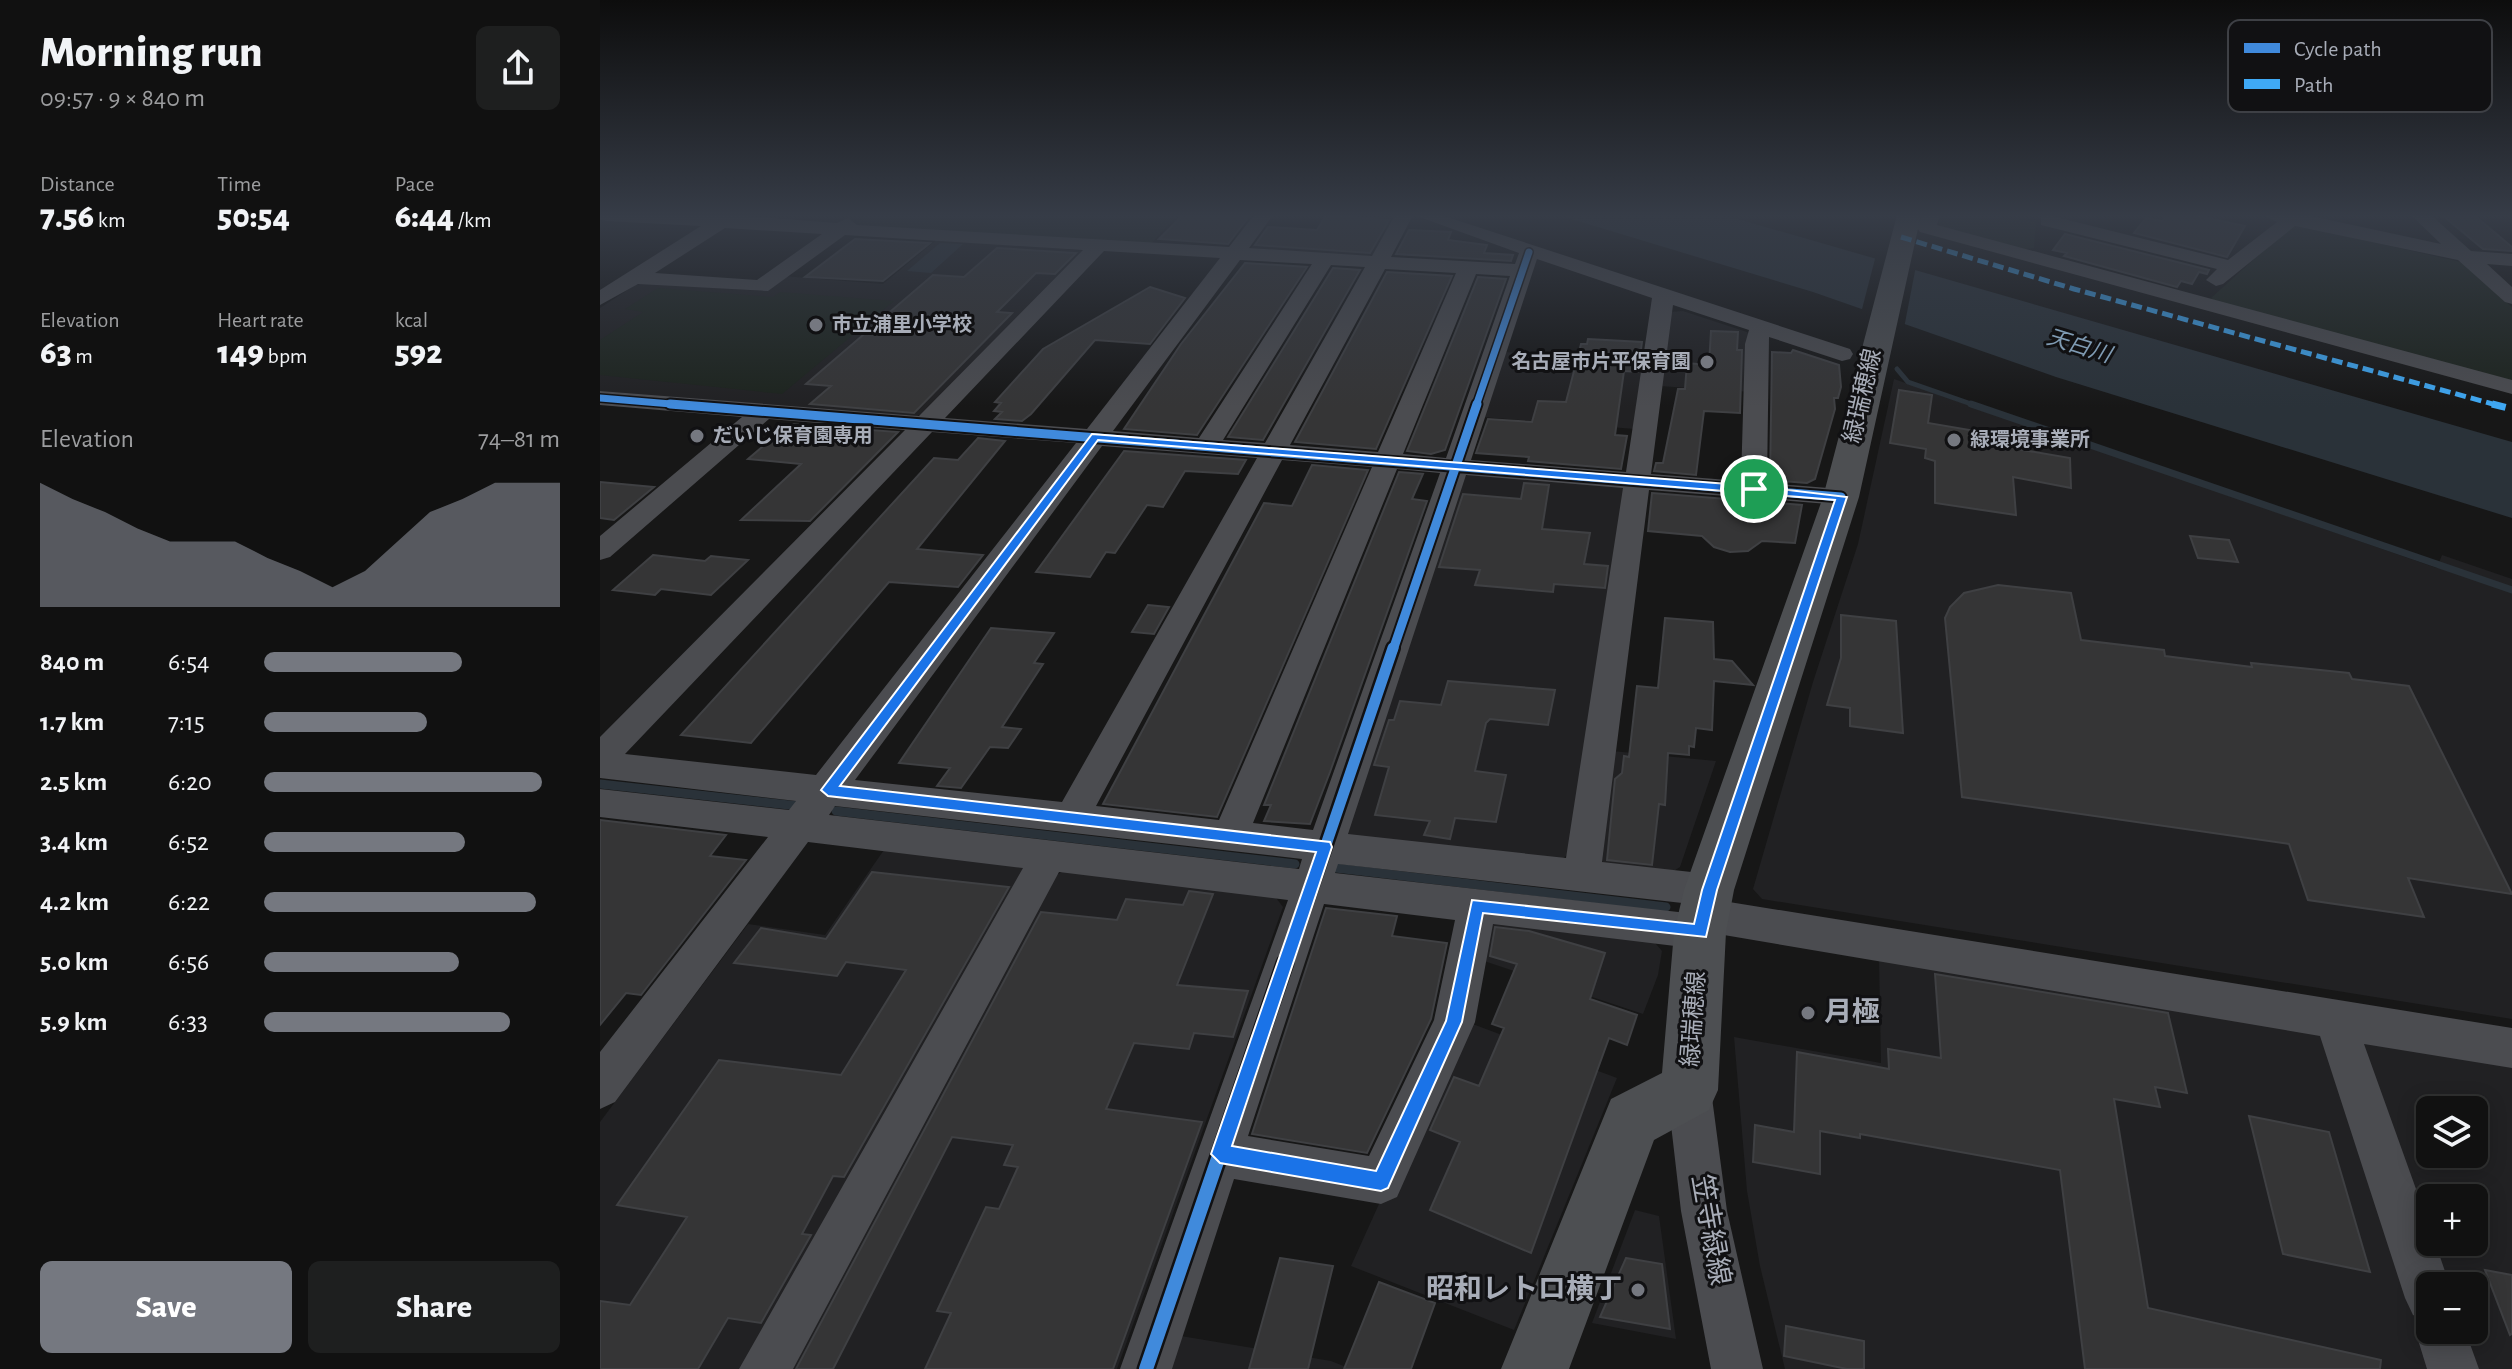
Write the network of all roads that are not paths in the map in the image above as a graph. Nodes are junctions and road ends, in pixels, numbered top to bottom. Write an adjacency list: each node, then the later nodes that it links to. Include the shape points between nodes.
1 (630, 279): 17 (street)
2 (657, 279): 3 (street, via 761,287)
3 (772, 279)
4 (1066, 279): 24 (street)
5 (1216, 279): 25 (street)
6 (1312, 279): 26 (street)
7 (1368, 279): 27 (street)
8 (1463, 279): 28 (street)
9 (1520, 279): 29 (street)
10 (1594, 279): 15 (street)
11 (1892, 279): 32 (main road, 緑瑞穂線)
12 (2111, 279): 18 (street)
13 (2217, 279): 18 (street)
14 (2492, 279): 16 (street)
15 (1663, 297): 19 (street); 30 (street)
16 (2512, 298)
17 (600, 299)
18 (2192, 300): 21 (street)
19 (1760, 329): 20 (street); 31 (street)
20 (1842, 354)
21 (2512, 387)
22 (602, 400): 23 (street)
23 (763, 411): 24 (street); 33 (street)
24 (926, 424): 25 (street); 34 (street)
25 (1095, 437): 26 (street); 35 (street)
26 (1207, 446): 27 (street)
27 (1273, 451): 28 (street); 37 (street)
28 (1388, 460): 29 (street); 39 (street)
29 (1457, 465): 30 (street); 41 (street)
30 (1636, 480): 31 (street); 42 (street)
31 (1754, 489): 32 (street)
32 (1841, 497): 44 (main road, 緑瑞穂線)
33 (600, 551)
34 (600, 762): 35 (street)
35 (828, 790): 37 (street); 38 (street)
36 (600, 803): 38 (street)
37 (1071, 819): 39 (street)
38 (801, 825): 40 (street); 47 (street)
39 (1230, 836): 41 (street)
40 (1049, 856): 41 (street); 52 (street)
41 (1318, 866): 42 (street); 43 (street); 49 (street)
42 (1582, 876): 44 (street)
43 (1477, 905): 44 (street); 49 (street, via 1454,1022 1381,1181)
44 (1705, 912): 45 (street); 48 (main road, 緑瑞穂線)
45 (2335, 1019): 46 (street); 50 (street)
46 (2512, 1048)
47 (600, 1087)
48 (1689, 1090): 54 (main road, 緑瑞穂線, via 1632,1120); 55 (street, 笠寺緑線, via 1704,1211)
49 (1220, 1154): 53 (street)
50 (2421, 1272)
51 (2445, 1344): 56 (street)
52 (765, 1369)
53 (1146, 1369)
54 (1535, 1369)
55 (1737, 1369)
56 (2453, 1369)

